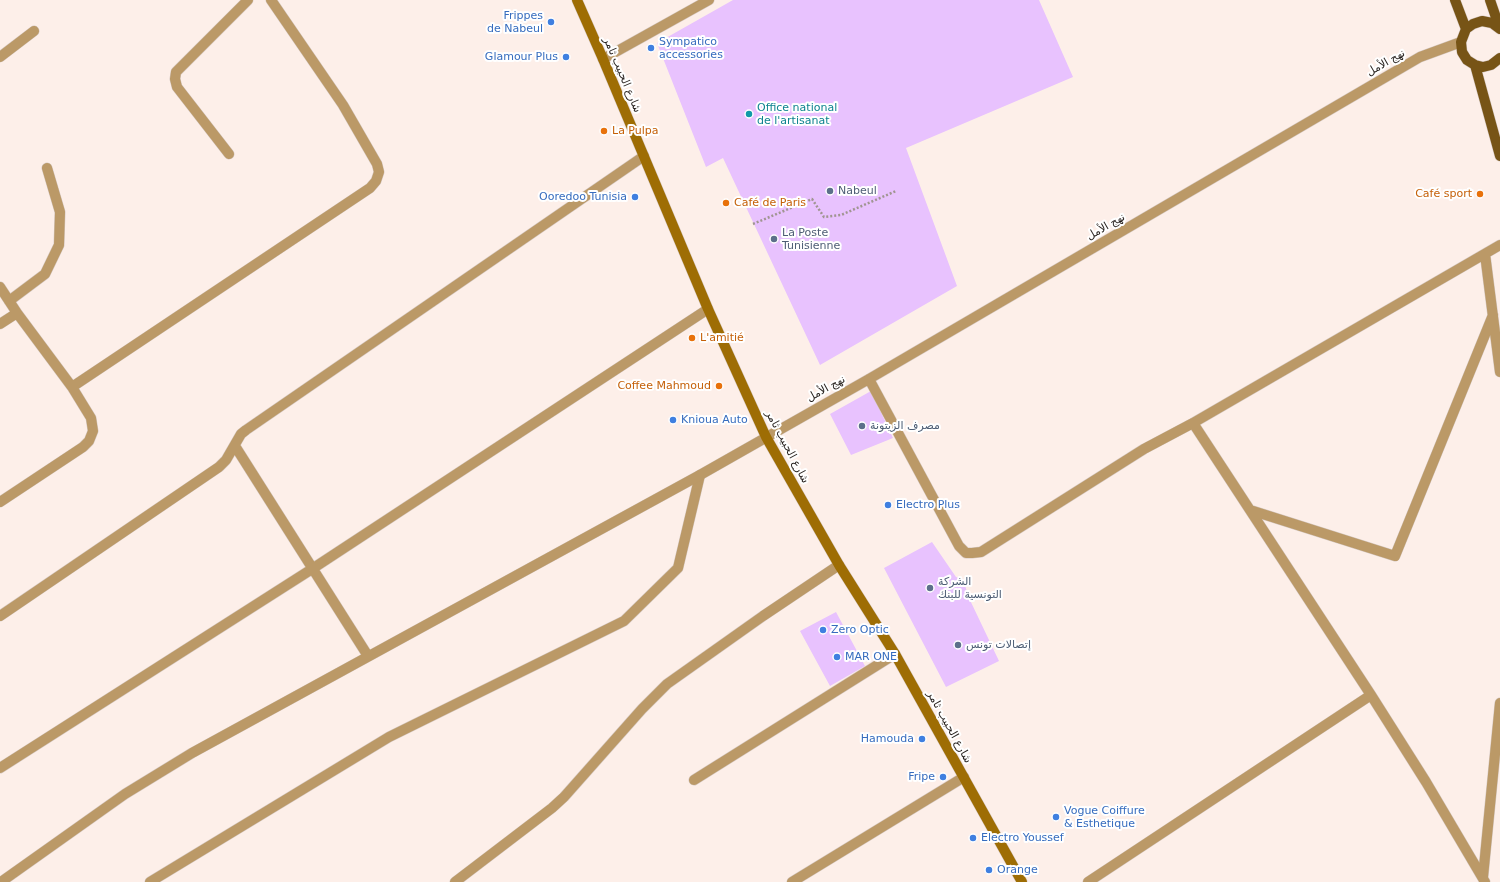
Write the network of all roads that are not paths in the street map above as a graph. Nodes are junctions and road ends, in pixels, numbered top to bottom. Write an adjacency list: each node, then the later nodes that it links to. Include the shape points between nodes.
1 (248, 0): 15 (street, via 176,72 175,79 178,87)
2 (271, 0): 29 (street, via 343,105 377,164 376,181 370,188)
3 (577, 0): 13 (main road, شارع الحبيب ثامر)
4 (708, 0): 13 (street)
5 (1455, 0): 7 (main road)
6 (1490, 0): 8 (main road)
7 (1466, 29): 8 (main road, via 1482,21 1492,23); 10 (main road)
8 (1500, 29)
9 (34, 30): 11 (street)
10 (1460, 42): 14 (main road, via 1467,60); 28 (street, نهج الأمل, via 1420,57)
11 (0, 57)
12 (1500, 58): 14 (main road, via 1492,65)
13 (603, 59): 16 (main road, شارع الحبيب ثامر)
14 (1475, 65): 17 (main road)
15 (229, 154)
16 (644, 156): 23 (main road, شارع الحبيب ثامر); 32 (street, via 246,430)
17 (1500, 156)
18 (47, 168): 22 (street, via 60,212 59,245 45,274)
19 (1500, 245): 20 (street)
20 (1485, 254): 25 (street); 30 (street)
21 (0, 287): 22 (street)
22 (9, 301): 24 (street)
23 (708, 309): 31 (main road, شارع الحبيب ثامر); 37 (street)
24 (17, 312): 26 (street); 29 (street)
25 (1493, 315): 27 (street); 35 (street, via 1395,556)
26 (0, 324)
27 (1500, 372)
28 (869, 379): 30 (street, via 960,546 972,554 981,552 1144,449); 31 (street, نهج الأمل)
29 (72, 387): 34 (street, via 91,418 93,432 90,441)
30 (1193, 423): 35 (street)
31 (766, 437): 33 (street, نهج الأمل); 36 (main road, شارع الحبيب ثامر)
32 (235, 446): 37 (street); 38 (street, via 219,467)
33 (700, 476): 40 (street, نهج الأمل); 48 (street, via 678,568 624,621 389,737)
34 (0, 502)
35 (1250, 510): 41 (street)
36 (839, 565): 39 (main road, شارع الحبيب ثامر); 49 (street, via 667,684 564,797)
37 (312, 569): 40 (street); 43 (street)
38 (0, 616)
39 (895, 654): 44 (main road, شارع الحبيب ثامر); 45 (street)
40 (368, 656): 47 (street, نهج الأمل, via 192,753 125,794)
41 (1371, 695): 46 (street); 52 (street)
42 (1500, 703): 46 (street)
43 (0, 768)
44 (964, 777): 50 (street); 51 (main road, شارع الحبيب ثامر)
45 (694, 780)
46 (1484, 880)
47 (1, 882)
48 (150, 882)
49 (455, 882)
50 (792, 882)
51 (1022, 882)
52 (1088, 882)

